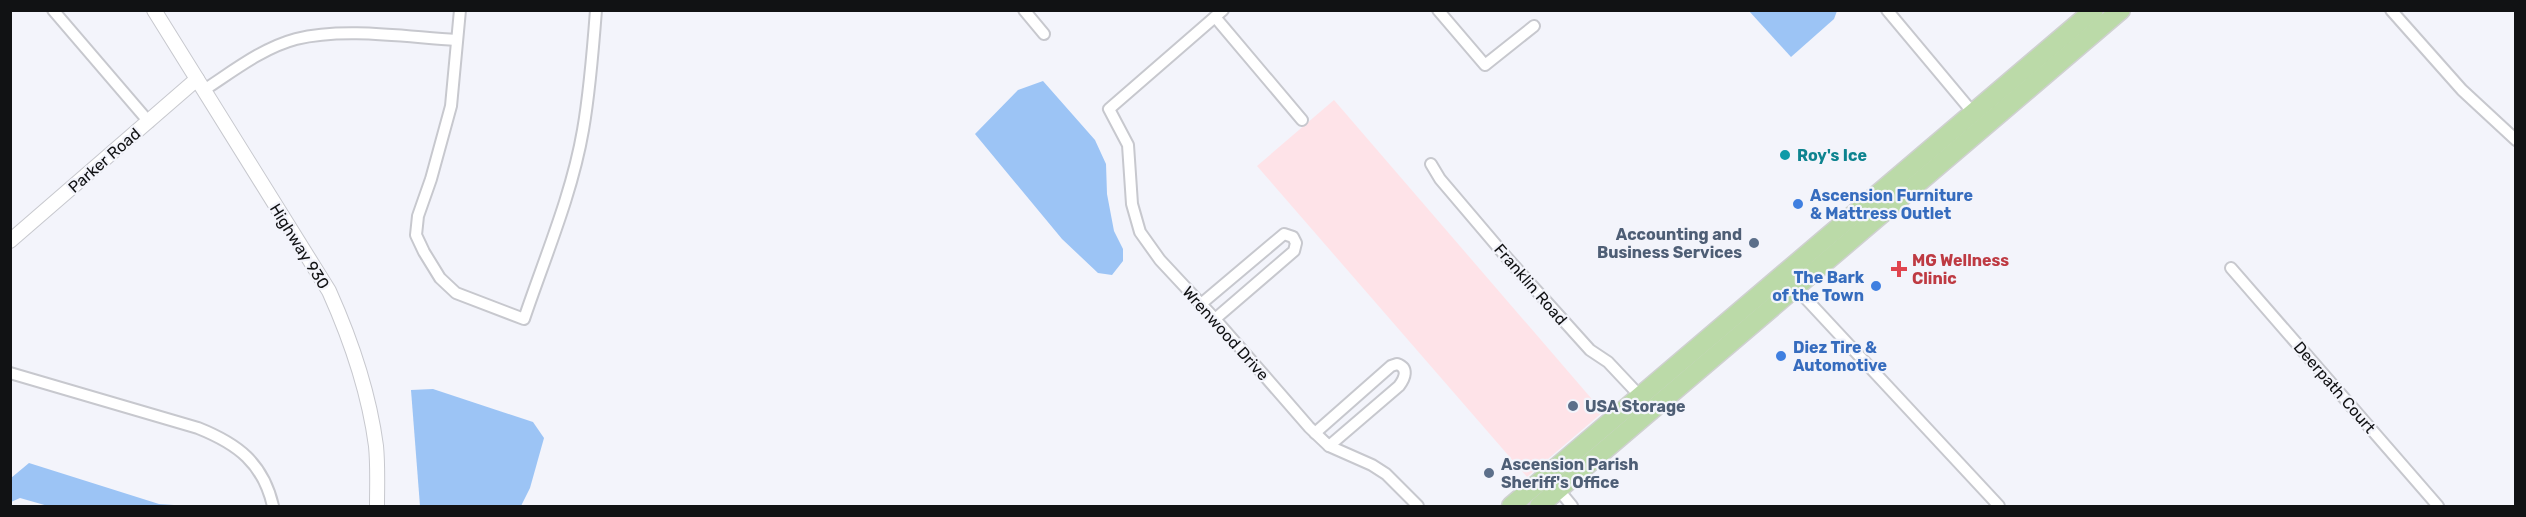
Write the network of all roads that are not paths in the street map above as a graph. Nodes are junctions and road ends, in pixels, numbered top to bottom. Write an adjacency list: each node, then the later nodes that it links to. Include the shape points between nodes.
1 (53, 10): 18 (street)
2 (154, 10): 15 (street, Highway 930)
3 (460, 10): 14 (street)
4 (596, 10): 14 (street, via 583,131 563,205 524,319 456,293 440,278 416,235 417,216 451,106)
5 (1024, 10): 13 (street)
6 (1438, 10): 12 (street, via 1485,65)
7 (1887, 10): 16 (street)
8 (2094, 10): 16 (main road)
9 (2121, 10): 22 (main road)
10 (2391, 10): 20 (street, via 2462,90)
11 (1219, 14): 17 (street); 27 (street, Wrenwood Drive, via 1109,109 1128,145 1132,204 1140,232 1160,260)
12 (1534, 26)
13 (1044, 34)
14 (456, 40): 15 (street, via 332,34 296,39)
15 (200, 85): 18 (street, Parker Road); 38 (street, Highway 930, via 329,291 343,323 369,408 376,447)
16 (1974, 114): 19 (main road)
17 (1302, 120)
18 (149, 122): 24 (street, Parker Road)
19 (1948, 136): 22 (main road, via 1941,156 1921,172); 23 (main road)
20 (2516, 140)
21 (1431, 164): 31 (street, Franklin Road, via 1542,298)
22 (1908, 192): 26 (main road)
23 (1833, 234): 26 (main road, via 1825,251 1796,279); 29 (main road)
24 (10, 241)
25 (2231, 268): 43 (street, Deerpath Court)
26 (1796, 288): 34 (main road); 42 (street)
27 (1202, 304): 28 (street, Wrenwood Drive); 28 (street, via 1284,234 1293,237 1294,251)
28 (1215, 319): 32 (street, Wrenwood Drive)
29 (1669, 371): 31 (main road); 34 (main road, via 1652,397)
30 (10, 373): 37 (street, via 225,439 257,467)
31 (1640, 396): 40 (main road)
32 (1315, 433): 33 (street, Wrenwood Drive); 33 (street, via 1391,366 1402,366 1405,378 1399,386)
33 (1329, 446): 39 (street, Wrenwood Drive, via 1386,474)
34 (1594, 452): 35 (main road); 36 (main road, via 1549,486)
35 (1558, 489): 36 (main road); 41 (street)
36 (1542, 506)
37 (273, 507)
38 (377, 507)
39 (1419, 507)
40 (1511, 507)
41 (1572, 507)
42 (1999, 507)
43 (2439, 507)

